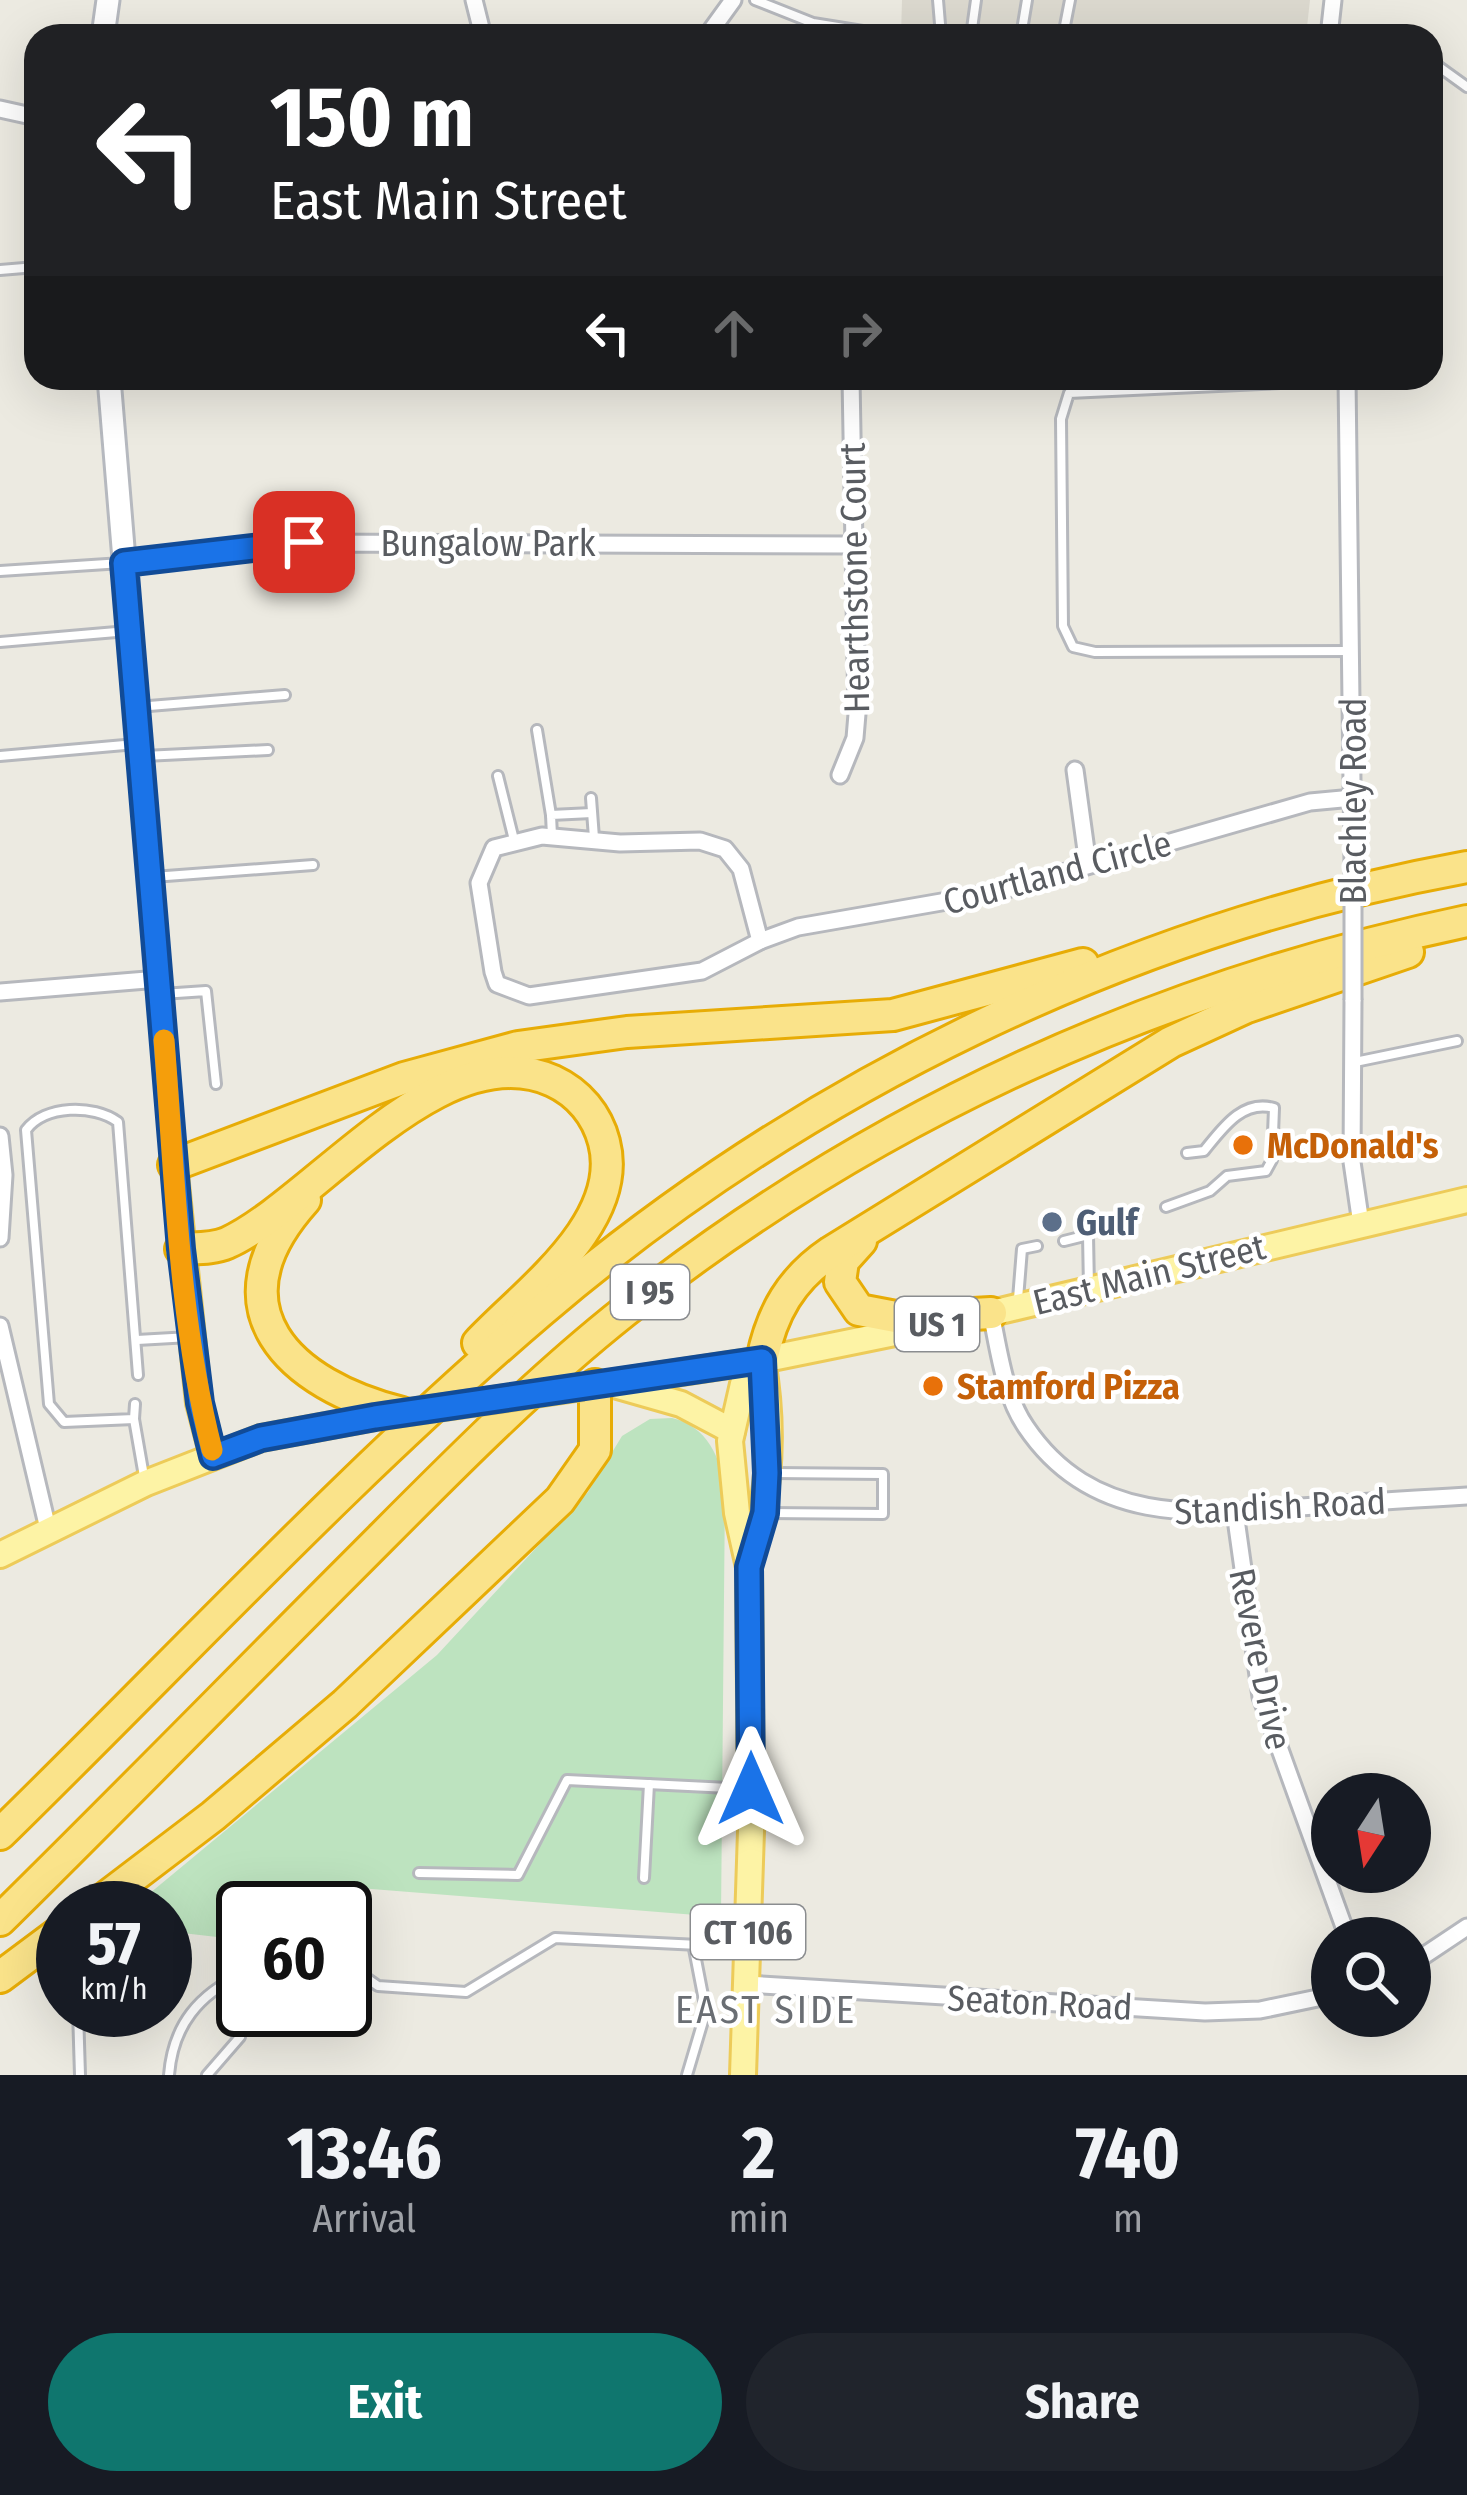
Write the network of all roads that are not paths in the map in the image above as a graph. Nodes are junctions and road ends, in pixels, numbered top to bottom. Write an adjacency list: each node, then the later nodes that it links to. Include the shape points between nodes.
1 (755, 0): 2 (lane)
2 (819, 24)
3 (110, 390): 8 (main road)
4 (851, 390): 7 (street, Hearthstone Court)
5 (1129, 390): 12 (lane, via 1069,393 1061,419 1069,643 1095,652)
6 (1347, 390): 12 (street, Blachley Road)
7 (853, 544): 8 (street, Bungalow Park, via 304,542); 20 (street, Hearthstone Court, via 857,714)
8 (124, 563): 9 (lane); 10 (main road)
9 (0, 571)
10 (130, 631): 11 (lane); 14 (main road)
11 (0, 642)
12 (1353, 651): 23 (street, Blachley Road)
13 (285, 695): 14 (lane)
14 (136, 707): 16 (main road)
15 (537, 730): 25 (lane)
16 (140, 750): 17 (lane); 18 (lane); 32 (main road)
17 (268, 750)
18 (0, 756)
19 (1075, 770): 30 (street)
20 (841, 775)
21 (498, 776): 28 (lane)
22 (591, 798): 24 (lane)
23 (1353, 798): 30 (street, Courtland Circle, via 1310,802); 40 (street, Blachley Road, bridge)
24 (592, 813): 25 (lane); 27 (lane)
25 (551, 815): 26 (lane)
26 (552, 836): 27 (street); 28 (street)
27 (594, 838): 36 (street, via 725,849 741,869)
28 (514, 840): 36 (street, Courtland Circle, via 494,848 479,884 493,972 506,989 529,996 701,971)
29 (313, 865): 32 (lane)
30 (1088, 865): 36 (street, Courtland Circle, via 993,893 798,926)
31 (1467, 867): 35 (highway, I 95)
32 (151, 877): 37 (main road)
33 (1467, 921): 84 (highway, I 95, via 1271,970 1080,1039 900,1127 730,1233 522,1401)
34 (1467, 932): 46 (highway, via 1210,1023)
35 (1194, 939): 45 (highway, via 893,1015 518,1046 404,1078); 76 (highway, I 95, via 942,1045 705,1185 490,1356)
36 (760, 941)
37 (160, 987): 38 (street); 41 (lane, via 206,991); 45 (main road)
38 (0, 992)
39 (1457, 1041): 40 (lane)
40 (1353, 1062): 49 (street, Blachley Road)
41 (216, 1084)
42 (0, 1136): 50 (street)
43 (359, 1145): 53 (highway, via 229,1242); 63 (highway, via 278,1235 264,1279 266,1311 276,1340 306,1374); 76 (highway, via 448,1091 526,1074 566,1087 582,1102 601,1131 608,1168 600,1205 578,1238)
44 (1187, 1154): 48 (lane, via 1204,1151 1233,1117 1274,1108 1266,1171 1227,1176)
45 (174, 1165): 53 (main road)
46 (953, 1176): 55 (highway, via 850,1250 840,1282 851,1304 871,1315); 59 (highway, via 801,1275 779,1305)
47 (1467, 1200): 49 (main road, East Main Street / US 1)
48 (1166, 1208)
49 (1361, 1224): 54 (main road, East Main Street / US 1)
50 (0, 1238)
51 (1064, 1240): 54 (lane, via 1088,1235)
52 (1037, 1246): 55 (lane, via 1022,1249)
53 (181, 1249): 57 (main road)
54 (1089, 1288): 55 (main road, East Main Street / US 1)
55 (1004, 1310): 59 (main road, East Main Street / US 1); 70 (street, Standish Road, via 1015,1408 1073,1476 1160,1513)
56 (0, 1326): 73 (street)
57 (192, 1337): 58 (lane); 66 (main road)
58 (136, 1340): 60 (lane); 64 (lane, via 118,1122 98,1113 43,1115 26,1130 49,1404 64,1422)
59 (762, 1360): 61 (main road, East Main Street / US 1); 65 (main road, CT 106, via 743,1384); 67 (main road, CT 106)
60 (138, 1375)
61 (595, 1385): 63 (main road, East Main Street / US 1, bridge); 65 (main road, via 681,1404); 82 (highway, via 595,1450 547,1514 304,1740)
62 (135, 1404): 64 (lane)
63 (389, 1415): 66 (main road, East Main Street / US 1, via 261,1438)
64 (134, 1419): 68 (lane)
65 (732, 1431): 71 (main road, CT 106)
66 (213, 1456): 68 (main road, East Main Street / US 1)
67 (767, 1473): 72 (main road, CT 106); 72 (lane, via 884,1474 883,1514)
68 (146, 1483): 73 (main road, East Main Street / US 1)
69 (1467, 1496): 70 (street, Standish Road)
70 (1234, 1512): 83 (street, Revere Drive, via 1261,1697)
71 (736, 1513): 72 (main road); 75 (main road, CT 106)
72 (765, 1513): 75 (main road, CT 106)
73 (49, 1533): 74 (main road, East Main Street / US 1)
74 (0, 1555)
75 (749, 1567): 78 (main road, CT 106)
76 (220, 1619): 79 (highway, I 95)
77 (649, 1784): 78 (lane); 80 (lane, via 567,1780 518,1875); 81 (lane)
78 (751, 1789): 86 (main road, CT 106)
79 (0, 1834)
80 (419, 1873)
81 (644, 1878)
82 (126, 1881)
83 (1340, 1917)
84 (0, 1920)
85 (1467, 1927): 89 (street)
86 (747, 1946): 87 (lane); 92 (main road, CT 106)
87 (694, 1949): 91 (lane, via 555,1939 466,1992); 100 (lane, via 706,2011)
88 (36, 1950): 90 (highway)
89 (1431, 1951)
90 (0, 1977)
91 (372, 1982)
92 (746, 1984): 94 (street, Seaton Road, via 1204,2012); 101 (main road, CT 106)
93 (216, 1987): 98 (lane, via 192,2008 172,2046)
94 (1311, 1999)
95 (79, 2037): 97 (lane)
96 (240, 2037): 99 (lane)
97 (80, 2075)
98 (170, 2075)
99 (207, 2075)
100 (688, 2075)
101 (742, 2075)

